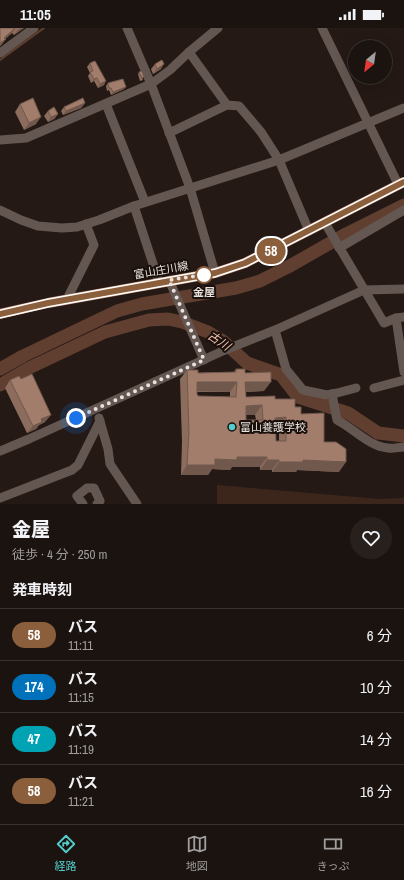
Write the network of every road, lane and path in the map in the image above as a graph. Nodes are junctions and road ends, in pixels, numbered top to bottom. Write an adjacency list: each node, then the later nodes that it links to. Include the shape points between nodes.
1 (34, 28): 6 (street)
2 (127, 28): 7 (street)
3 (218, 28): 5 (street)
4 (322, 28): 11 (street)
5 (188, 52): 7 (street); 9 (street)
6 (0, 53)
7 (151, 84): 8 (street); 12 (street)
8 (106, 104): 13 (street, via 26,138); 17 (street)
9 (226, 105): 12 (street); 14 (street, via 239,106 261,132)
10 (404, 108): 11 (street)
11 (369, 122): 14 (street); 15 (street)
12 (169, 134): 16 (street)
13 (0, 140)
14 (279, 160): 16 (street); 23 (street)
15 (401, 183): 21 (main road, 富山庄川線)
16 (190, 188): 17 (street); 25 (street)
17 (145, 202): 18 (street)
18 (134, 206): 22 (street); 26 (street)
19 (0, 210): 22 (street, via 38,226 62,228)
20 (404, 210): 24 (street)
21 (325, 223): 23 (main road, 富山庄川線); 24 (street)
22 (86, 224): 29 (street, via 94,245)
23 (309, 231): 25 (main road, 富山庄川線, via 245,263)
24 (339, 246): 28 (street)
25 (215, 273): 26 (main road, 富山庄川線)
26 (164, 281): 29 (main road, 富山庄川線); 33 (street, via 174,292)
27 (404, 289): 28 (street)
28 (364, 290): 31 (street, via 384,323); 32 (street)
29 (70, 299): 30 (main road, 富山庄川線)
30 (0, 314)
31 (400, 318): 34 (street)
32 (275, 330): 33 (street); 38 (street, via 286,369 303,390)
33 (204, 360): 39 (street)
34 (404, 372)
35 (404, 380): 37 (street)
36 (356, 388): 38 (street)
37 (374, 388)
38 (332, 397): 41 (street, via 337,420 369,441 387,448)
39 (96, 409): 40 (street); 42 (street)
40 (100, 421): 43 (street, via 78,465 72,470); 46 (street, via 110,464)
41 (404, 447)
42 (0, 451)
43 (0, 498)
44 (83, 504): 45 (street, via 77,496 87,488 94,488 100,500)
45 (97, 504)
46 (137, 504)

